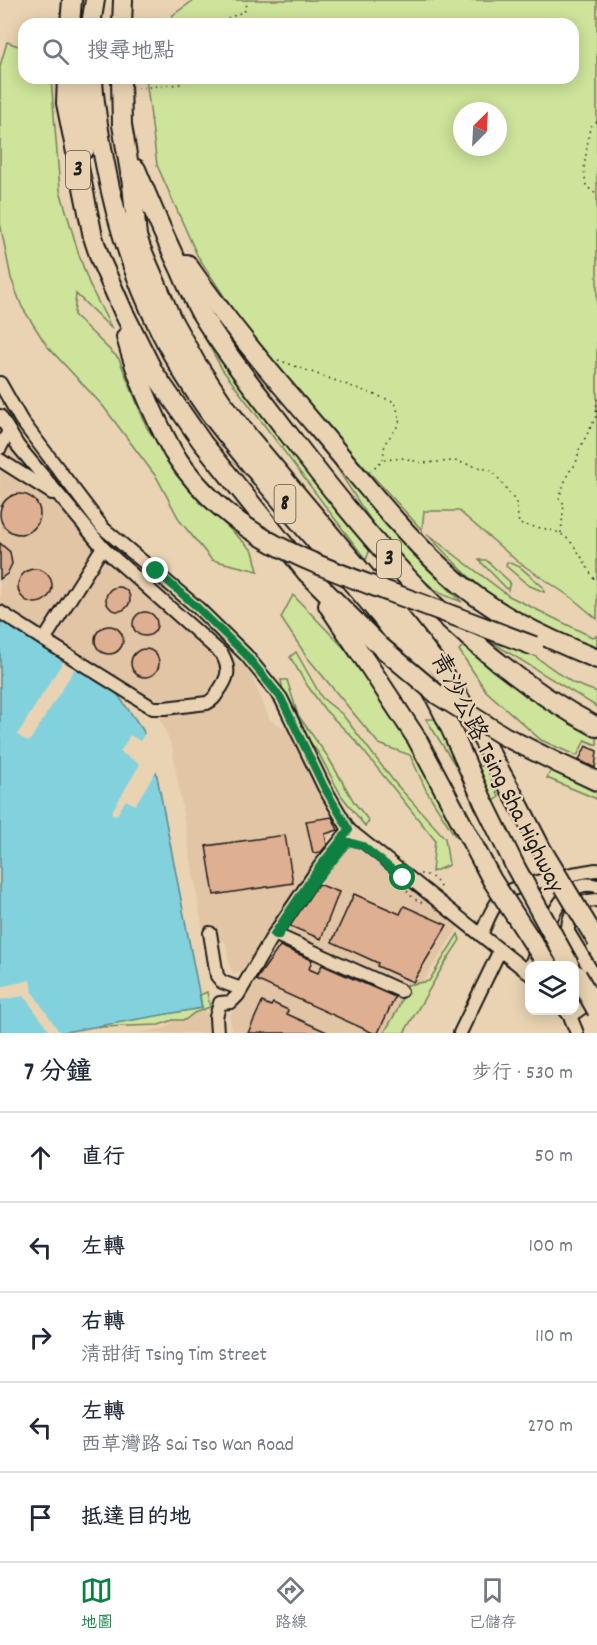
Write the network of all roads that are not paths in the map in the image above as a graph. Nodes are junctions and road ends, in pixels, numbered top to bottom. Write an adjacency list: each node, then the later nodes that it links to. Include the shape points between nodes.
1 (72, 0): 4 (highway)
2 (95, 0): 5 (highway)
3 (123, 0): 6 (highway)
4 (70, 18)
5 (92, 18)
6 (122, 18)
7 (67, 84): 13 (highway, 3, via 66,104)
8 (83, 84): 13 (highway, via 81,107)
9 (93, 84): 40 (highway, 青沙公路 Tsing Sha Highway / 8, bridge, via 96,121 118,223 158,327 221,428 372,606 421,672 516,868)
10 (121, 84): 11 (highway, 3)
11 (126, 142): 12 (highway, 3); 36 (highway, 青沙公路 Tsing Sha Highway / 8, bridge, via 137,236 172,320 196,363 222,402 440,667)
12 (158, 223): 25 (highway, via 237,333 445,571 514,621); 27 (highway, 3, via 198,309 240,371 387,557 473,640 563,708)
13 (93, 237): 14 (highway, 3)
14 (123, 311): 22 (highway, 3, bridge, via 154,373 182,415); 26 (highway, bridge, via 126,338 139,380 163,434 189,475 218,507 257,535 306,559)
15 (0, 382): 29 (street, via 21,420 104,528 198,608 246,655 281,698)
16 (0, 416): 17 (street)
17 (9, 431): 18 (street); 20 (street)
18 (0, 448)
19 (0, 460): 20 (street)
20 (63, 500): 21 (street)
21 (104, 549): 24 (street); 24 (street, via 222,654 229,666 227,680 207,703 153,708)
22 (306, 572): 28 (highway, 3, bridge, via 380,646 438,694 504,736); 39 (highway, bridge, via 404,718 492,880)
23 (0, 612): 24 (street)
24 (44, 640)
25 (597, 659)
26 (597, 669)
27 (597, 727)
28 (597, 781)
29 (349, 830): 34 (street); 35 (street)
30 (597, 870): 35 (street, via 510,890 492,909)
31 (597, 886): 38 (street, via 575,888 562,898)
32 (597, 900): 43 (street, via 578,906 568,926)
33 (210, 933): 44 (street, via 217,976)
34 (274, 934): 44 (street); 45 (street)
35 (481, 935): 37 (street)
36 (597, 941)
37 (500, 950): 41 (street); 53 (street)
38 (533, 961)
39 (545, 961)
40 (567, 961)
41 (525, 967)
42 (579, 980): 49 (highway, bridge)
43 (597, 980)
44 (241, 989): 52 (street, via 231,1002 220,1003)
45 (401, 991)
46 (597, 997): 48 (street)
47 (579, 1002): 51 (highway)
48 (579, 1007)
49 (597, 1011)
50 (569, 1015): 54 (street)
51 (597, 1022)
52 (217, 1033)
53 (460, 1033)
54 (577, 1033)

